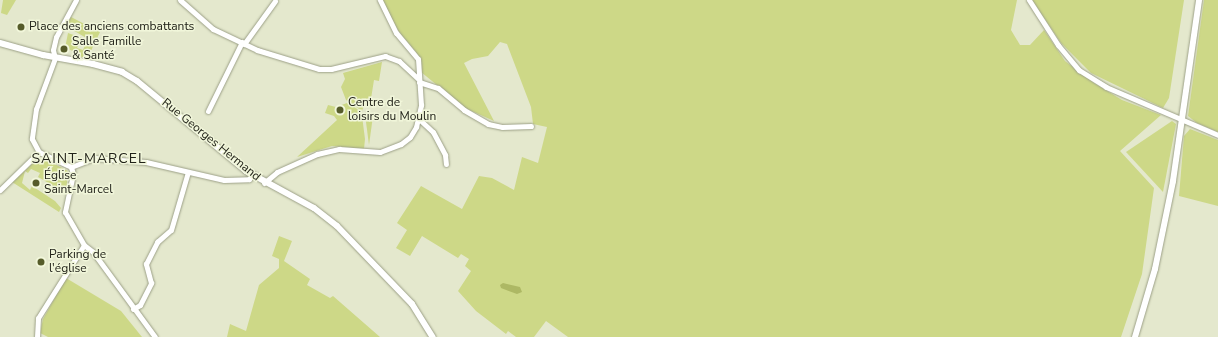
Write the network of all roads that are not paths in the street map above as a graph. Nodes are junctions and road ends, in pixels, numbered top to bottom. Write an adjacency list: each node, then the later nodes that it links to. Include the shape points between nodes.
1 (76, 0): 9 (street, via 56,37 53,50)
2 (180, 0): 8 (street, via 200,20)
3 (380, 0): 10 (street, via 396,33 418,59)
4 (1029, 0): 13 (street, via 1058,45 1079,70 1106,87)
5 (1199, 0): 13 (street)
6 (275, 1): 8 (street)
7 (0, 43): 9 (street)
8 (243, 43): 10 (street, via 319,69 331,69 385,56 399,61); 11 (street)
9 (55, 58): 16 (street, via 32,126 32,139); 20 (street, Rue Georges Hermand, via 122,72 137,81)
10 (419, 81): 12 (street, via 421,105); 14 (street, via 438,88 464,110 488,124 502,127)
11 (208, 112)
12 (418, 119): 17 (street, via 433,132 445,155); 21 (street, via 410,137 391,149 368,153 330,150 277,172)
13 (1181, 120): 15 (street); 28 (street, via 1173,181 1155,269)
14 (531, 126)
15 (1218, 135)
16 (39, 152): 18 (street); 22 (street)
17 (446, 164)
18 (72, 166): 19 (street, via 94,158 146,162); 23 (street, via 73,174 65,212)
19 (188, 172): 20 (street, via 224,180 249,179); 24 (street, via 170,230 157,242 146,264 151,283 140,305)
20 (252, 175): 21 (street, Rue Georges Hermand)
21 (264, 182): 27 (street, Rue Georges Hermand, via 314,208 337,226 412,304)
22 (0, 190)
23 (84, 245): 24 (street, via 93,252); 25 (street, via 38,318)
24 (133, 309): 26 (street)
25 (37, 337)
26 (155, 337)
27 (433, 337)
28 (1135, 337)

